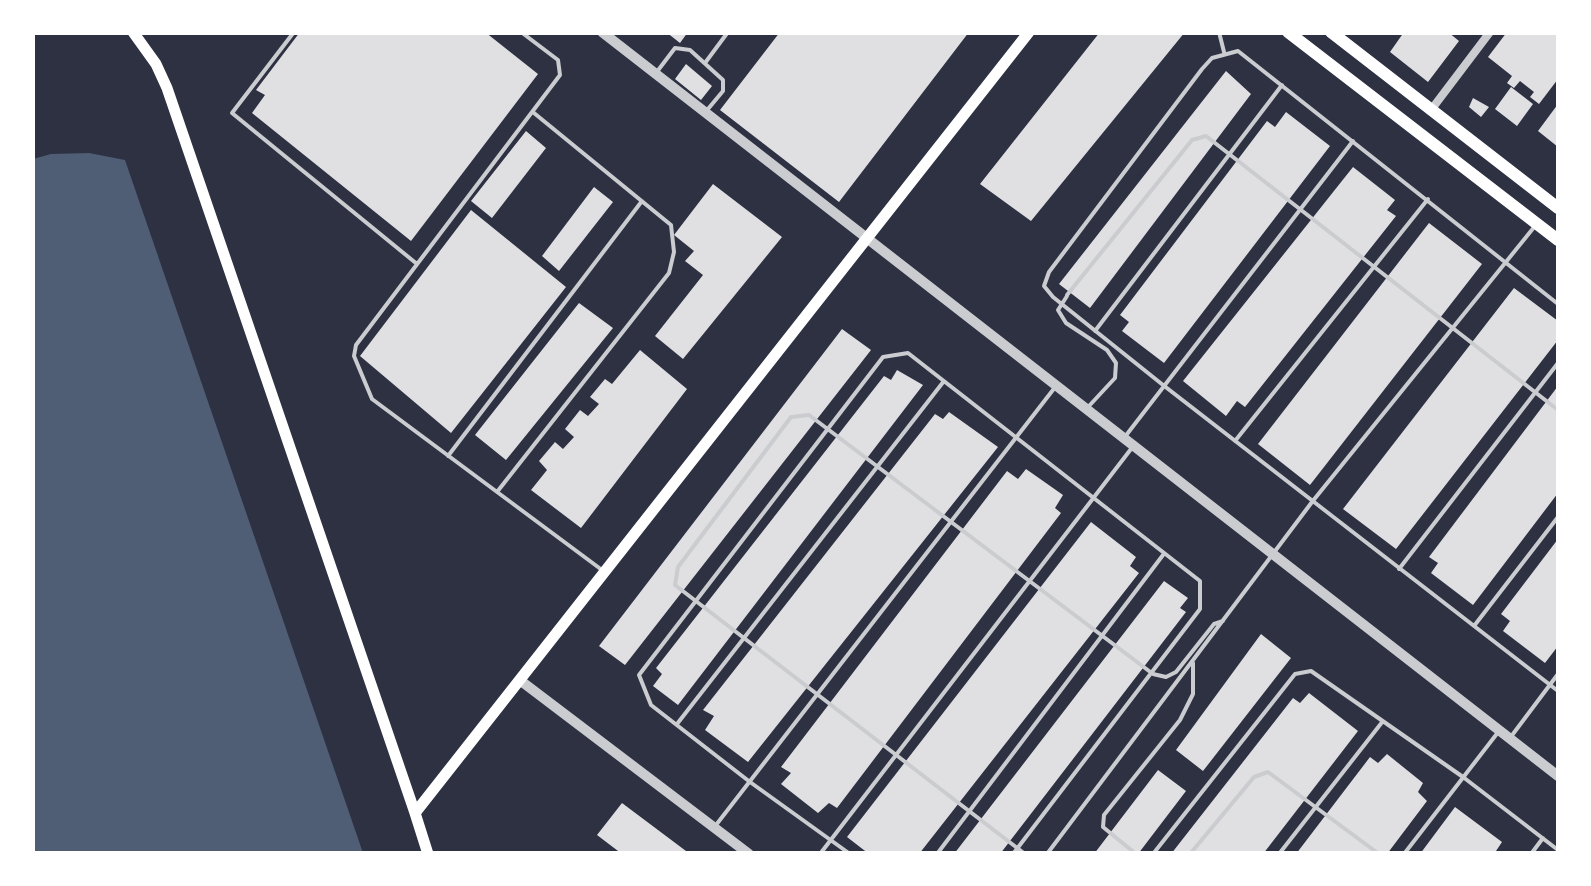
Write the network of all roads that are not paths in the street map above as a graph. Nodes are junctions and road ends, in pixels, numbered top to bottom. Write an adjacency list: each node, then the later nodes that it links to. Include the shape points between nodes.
1 (132, 32): 61 (main road, via 167,88)
2 (294, 32): 26 (lane, via 232,113)
3 (520, 32): 16 (lane, via 561,69)
4 (602, 32): 13 (street)
5 (728, 32): 12 (lane)
6 (1029, 32): 23 (main road)
7 (1219, 32): 11 (lane)
8 (1288, 32): 22 (main road)
9 (1331, 32): 15 (main road)
10 (1490, 32): 15 (street)
11 (1224, 53): 14 (lane, via 1238,50); 28 (lane, via 1202,70 1049,272 1044,286 1053,298)
12 (705, 63): 13 (lane, via 675,48); 17 (lane, via 723,86)
13 (655, 74): 17 (street)
14 (1282, 85): 18 (lane); 28 (lane)
15 (1431, 110): 21 (main road)
16 (533, 112): 20 (lane); 26 (lane)
17 (705, 113): 23 (street)
18 (1353, 140): 19 (lane); 31 (lane)
19 (1428, 199): 25 (lane); 37 (lane)
20 (642, 202): 38 (lane); 39 (lane, via 673,229 669,273)
21 (1558, 208)
22 (1537, 224): 24 (main road); 25 (lane)
23 (867, 240): 32 (street); 46 (main road)
24 (1558, 240)
25 (1506, 261): 27 (lane); 41 (lane)
26 (418, 264): 38 (lane, via 354,356 372,400)
27 (1558, 304)
28 (1095, 331): 31 (lane)
29 (1558, 362): 45 (lane)
30 (944, 381): 35 (lane); 55 (lane); 55 (lane, via 908,353 883,357 639,675 651,704)
31 (1163, 384): 36 (lane); 37 (lane)
32 (1056, 386): 33 (street); 35 (lane)
33 (1086, 410): 34 (lane, via 1115,378 1116,363 1058,310 1192,140 1206,136); 36 (street)
34 (1558, 410)
35 (1016, 437): 40 (lane); 60 (lane)
36 (1128, 442): 40 (lane); 44 (street)
37 (1236, 442): 41 (lane)
38 (448, 456): 39 (lane)
39 (496, 492): 46 (lane)
40 (1092, 498): 43 (lane); 64 (lane)
41 (1312, 502): 44 (lane); 45 (lane)
42 (1558, 516): 48 (lane)
43 (1164, 554): 70 (lane); 71 (lane, via 1200,581 1200,609)
44 (1273, 557): 47 (lane); 56 (street)
45 (1399, 569): 48 (lane)
46 (605, 573): 51 (main road)
47 (1223, 621): 49 (lane); 72 (lane, via 1176,672 1166,678 1152,674 809,415 791,417 678,567 675,584)
48 (1474, 626): 52 (lane)
49 (1193, 660): 73 (lane); 74 (lane, via 1193,694 1180,720 1104,816 1104,826)
50 (1558, 674): 52 (lane)
51 (521, 681): 61 (main road); 62 (street)
52 (1550, 684): 53 (lane); 57 (lane)
53 (1558, 691)
54 (1382, 721): 59 (lane); 75 (lane, via 1310,671 1295,674); 77 (lane)
55 (677, 725): 60 (lane)
56 (1499, 730): 57 (street); 59 (lane)
57 (1510, 738): 58 (street)
58 (1558, 776)
59 (1463, 777): 63 (lane); 79 (lane)
60 (750, 782): 62 (lane); 64 (lane)
61 (415, 812): 66 (main road)
62 (714, 828): 67 (street)
63 (1543, 838): 65 (lane); 80 (lane)
64 (831, 839): 68 (lane); 69 (lane)
65 (1558, 850)
66 (428, 854)
67 (748, 854)
68 (820, 854)
69 (850, 854)
70 (937, 854)
71 (1014, 854)
72 (1025, 854)
73 (1047, 854)
74 (1136, 854)
75 (1153, 854)
76 (1190, 854): 78 (lane, via 1254,778 1268,772)
77 (1280, 854)
78 (1379, 854)
79 (1404, 854)
80 (1530, 854)

